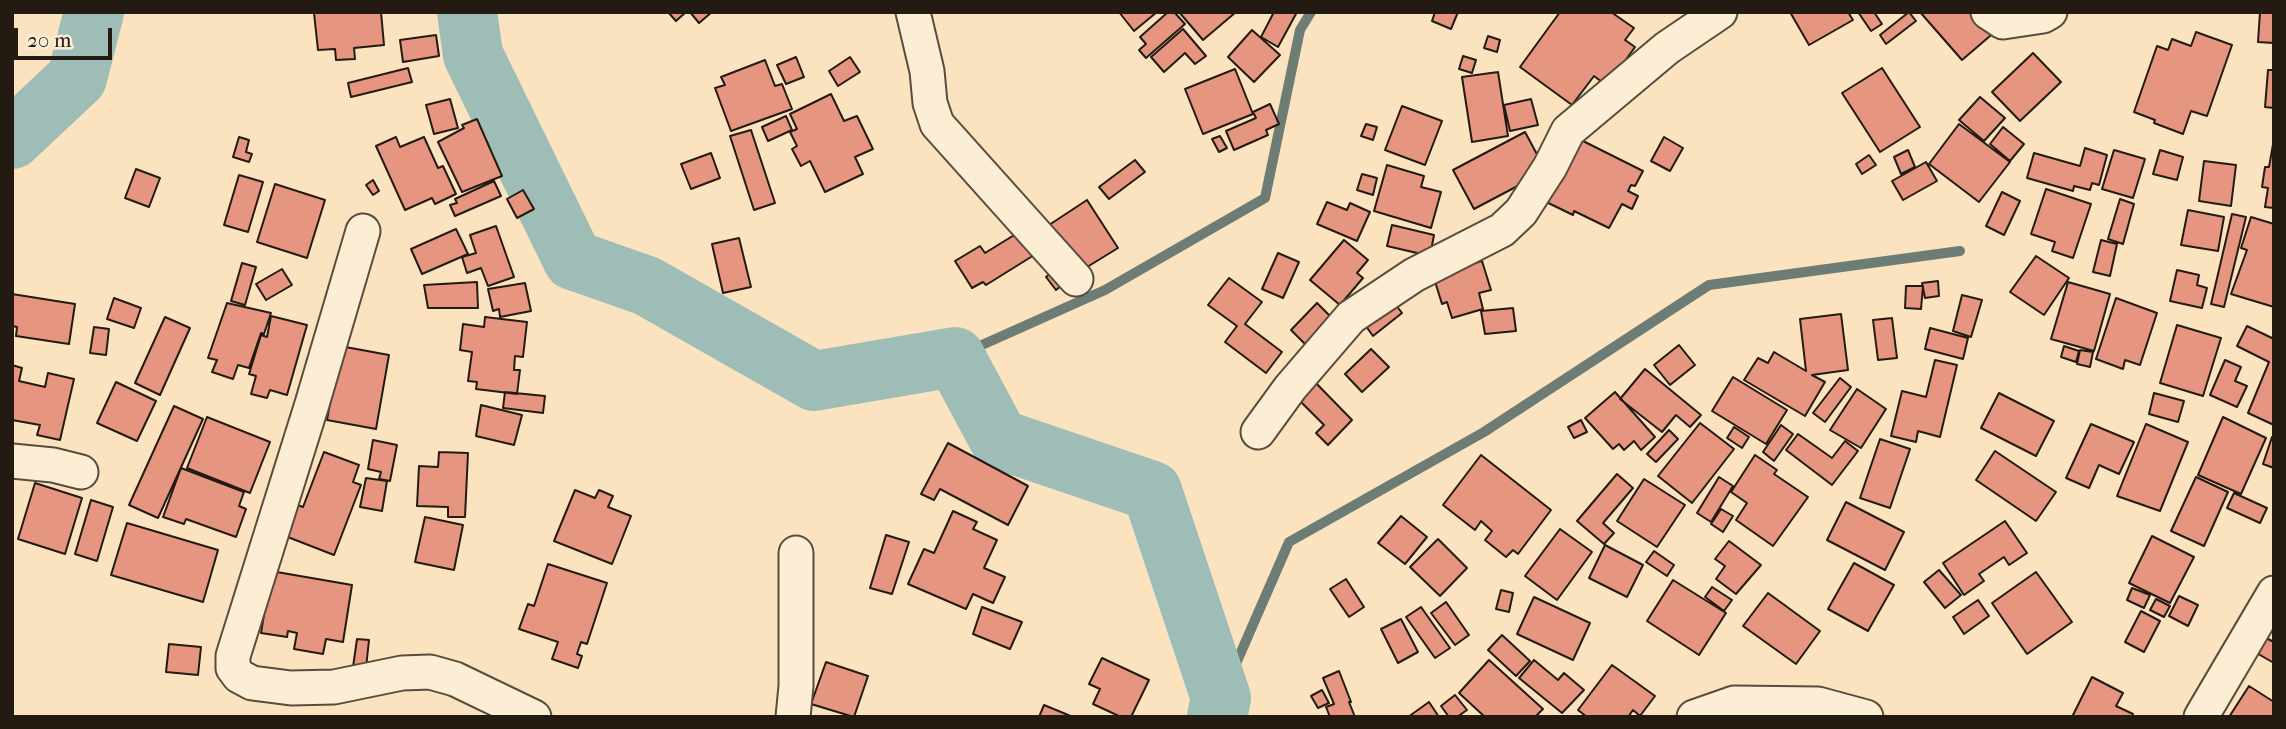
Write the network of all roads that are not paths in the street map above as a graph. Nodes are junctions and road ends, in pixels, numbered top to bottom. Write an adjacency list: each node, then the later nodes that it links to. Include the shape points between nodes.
1 (913, 12): 6 (street, via 937,124)
2 (1720, 12): 7 (street, via 1667,48 1568,131 1521,212 1502,230 1414,275 1351,317)
3 (1988, 12): 4 (street, via 2003,22)
4 (2050, 12)
5 (363, 231): 12 (street, via 233,668 252,683 291,688 334,687 430,672)
6 (1076, 279)
7 (1258, 432)
8 (12, 461): 9 (street)
9 (81, 472)
10 (796, 553): 13 (street)
11 (2274, 593): 16 (street)
12 (534, 717)
13 (793, 717)
14 (1694, 717): 15 (street, via 1734,703 1818,704)
15 (1866, 717)
16 (2201, 717)

